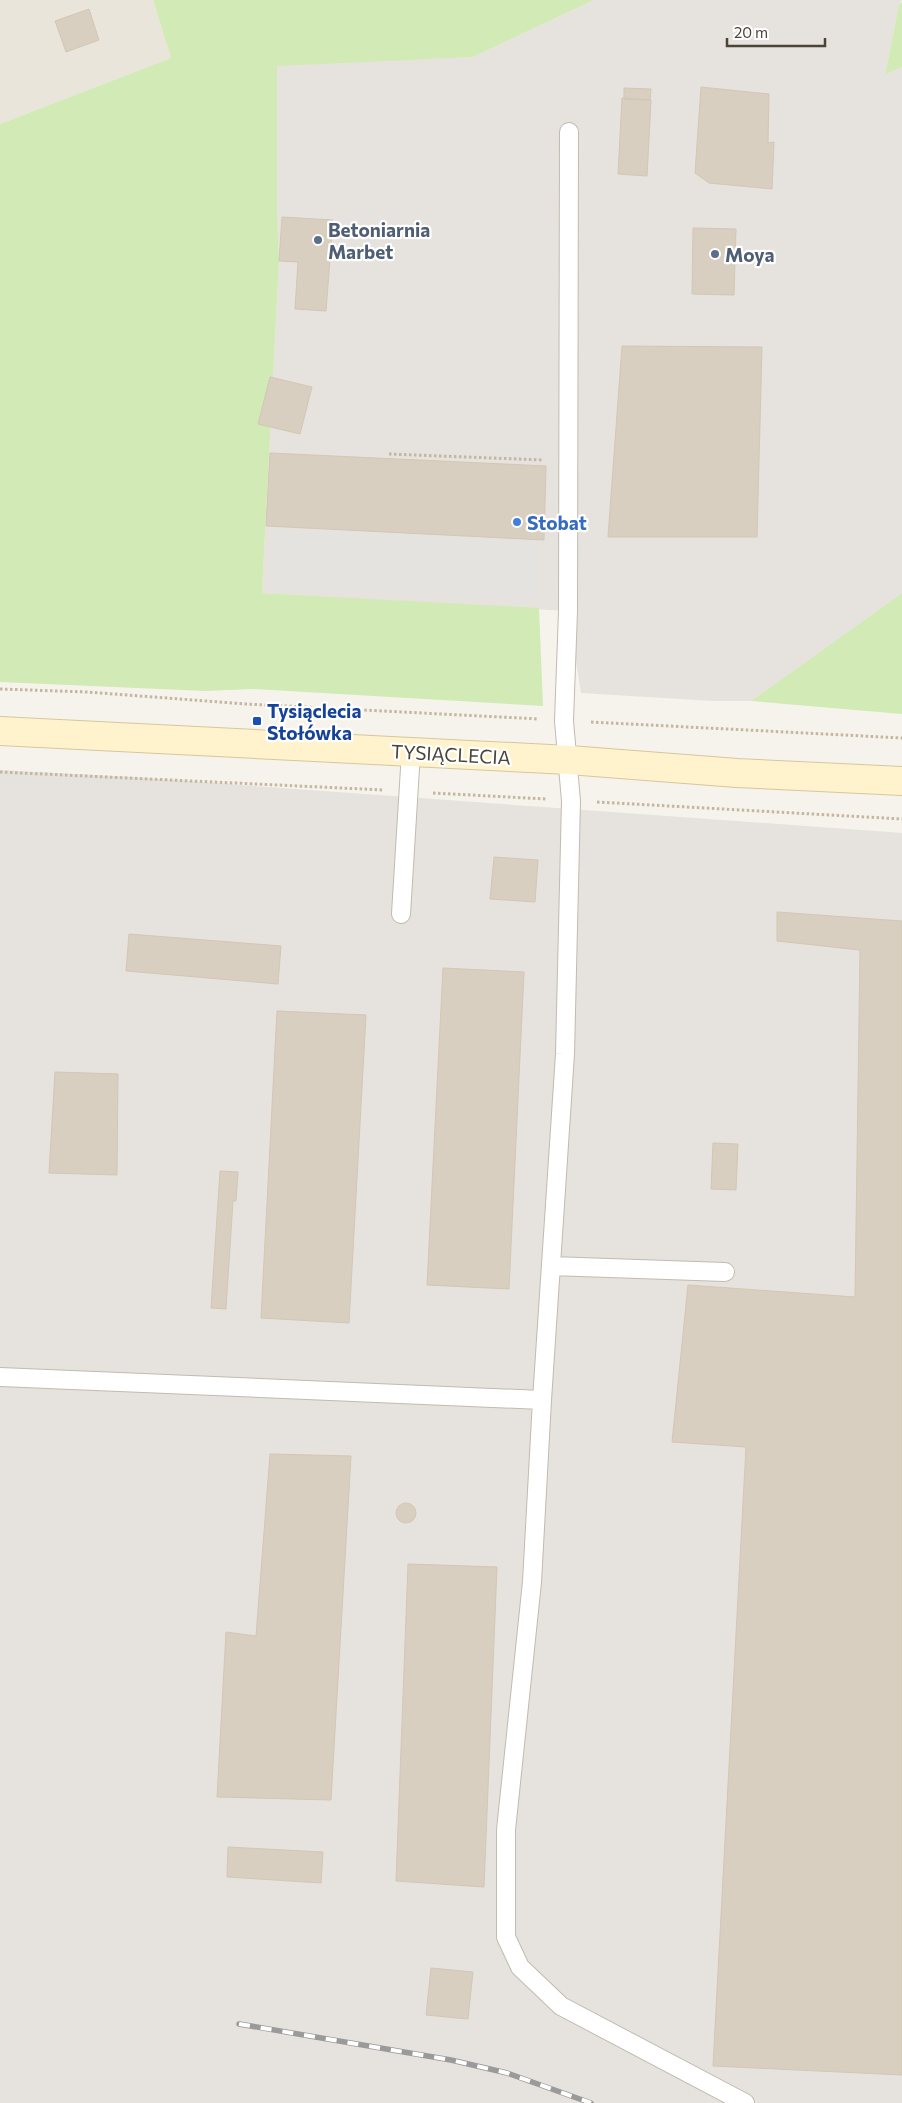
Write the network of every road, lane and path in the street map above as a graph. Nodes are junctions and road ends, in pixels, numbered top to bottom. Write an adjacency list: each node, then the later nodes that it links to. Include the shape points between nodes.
1 (569, 132): 3 (lane)
2 (389, 454): 3 (path)
3 (568, 461): 10 (lane, via 564,721)
4 (0, 689): 5 (path)
5 (528, 718)
6 (593, 722): 8 (path)
7 (0, 731): 9 (street, TYSIĄCLECIA)
8 (902, 738)
9 (410, 752): 10 (street, TYSIĄCLECIA); 18 (lane)
10 (569, 760): 12 (street, TYSIĄCLECIA); 19 (lane, via 571,801 565,1054)
11 (0, 772): 13 (path)
12 (902, 781)
13 (388, 790)
14 (432, 793): 15 (path)
15 (553, 800)
16 (592, 802): 17 (path)
17 (902, 819)
18 (401, 914)
19 (551, 1266): 20 (lane); 22 (lane)
20 (725, 1272)
21 (0, 1377): 22 (lane)
22 (542, 1400): 23 (lane, via 532,1582 506,1830 506,1936 520,1967 561,2006)
23 (745, 2103)

